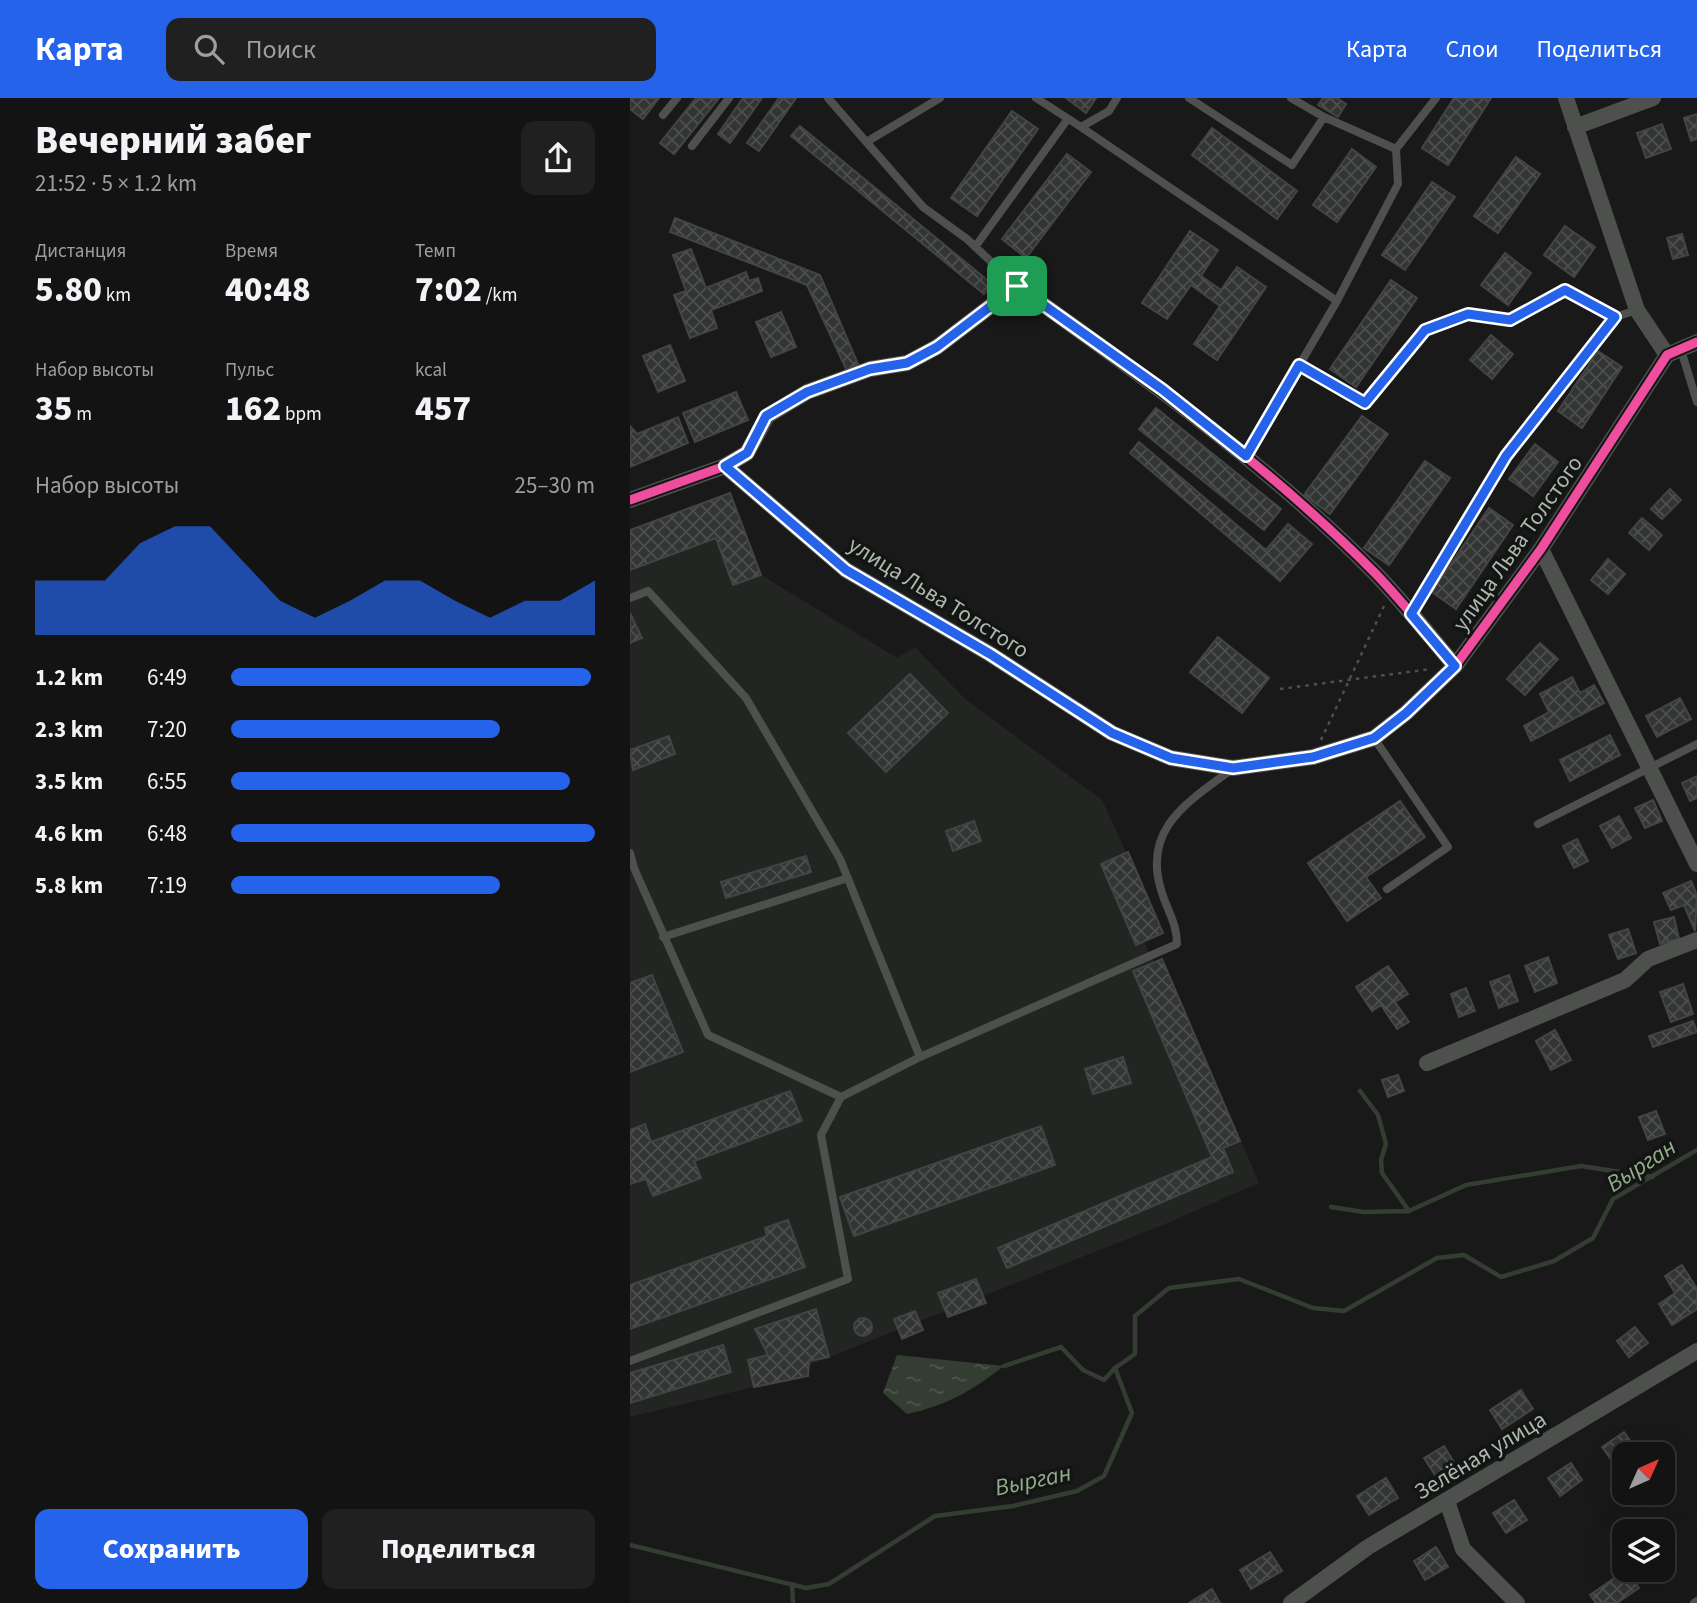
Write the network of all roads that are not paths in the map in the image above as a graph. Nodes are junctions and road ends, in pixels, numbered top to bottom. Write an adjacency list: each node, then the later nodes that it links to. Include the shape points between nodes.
1 (677, 98): 13 (lane)
2 (729, 98): 19 (lane)
3 (828, 98): 18 (lane)
4 (940, 98): 18 (lane)
5 (1036, 98): 15 (lane)
6 (1117, 98): 16 (lane, via 1109,111)
7 (1189, 98): 14 (lane, via 1292,165)
8 (1291, 98): 12 (lane)
9 (1437, 98): 20 (lane)
10 (1566, 98): 17 (street)
11 (1653, 98): 17 (street)
12 (1306, 102): 14 (lane)
13 (663, 115)
14 (1324, 117): 20 (lane)
15 (1067, 120): 16 (lane); 21 (lane)
16 (1081, 127): 23 (lane)
17 (1575, 127): 24 (street)
18 (868, 141): 21 (lane, via 923,207)
19 (692, 146)
20 (1396, 149): 23 (lane, via 1398,184)
21 (975, 247): 22 (lane)
22 (1017, 286): 30 (street, via 1163,390); 31 (street, via 937,347 907,363 870,369 819,387 766,416 747,453)
23 (1337, 301): 28 (lane)
24 (1637, 310): 25 (lane); 27 (street)
25 (1615, 317): 28 (lane, via 1565,290 1510,320 1468,314 1425,330 1365,403); 35 (lane, via 1506,456)
26 (1697, 342): 27 (street)
27 (1674, 352): 29 (lane); 33 (street, улица Льва Толстого)
28 (1299, 365): 30 (lane)
29 (1697, 402)
30 (1246, 456): 35 (street)
31 (725, 466): 32 (street); 40 (street, улица Льва Толстого, via 846,570 990,654 1112,733 1171,758)
32 (630, 500)
33 (1541, 549): 36 (street, улица Льва Толстого); 39 (street)
34 (630, 598): 45 (lane, via 648,591 746,698)
35 (1411, 614): 36 (street)
36 (1455, 666): 37 (street, улица Льва Толстого)
37 (1374, 738): 40 (street, улица Льва Толстого, via 1313,757); 46 (lane, via 1448,847)
38 (1697, 744): 39 (lane)
39 (1650, 767): 41 (lane); 43 (street)
40 (1233, 768): 49 (lane, via 1183,806 1161,835 1153,864 1177,927 1177,944)
41 (1538, 824)
42 (630, 853): 44 (lane)
43 (1697, 864)
44 (632, 869): 47 (lane)
45 (848, 878): 47 (lane); 49 (lane)
46 (1388, 888)
47 (663, 936): 51 (lane, via 708,1035)
48 (1697, 940): 50 (street, via 1648,960 1625,980)
49 (920, 1056): 51 (lane)
50 (1427, 1062)
51 (841, 1097): 53 (lane, via 821,1135 848,1279)
52 (1697, 1351): 54 (street, Зелёная улица)
53 (630, 1361)
54 (1447, 1501): 55 (street, Зелёная улица, via 1368,1548); 56 (street, via 1463,1549)
55 (1291, 1603)
56 (1517, 1603)

